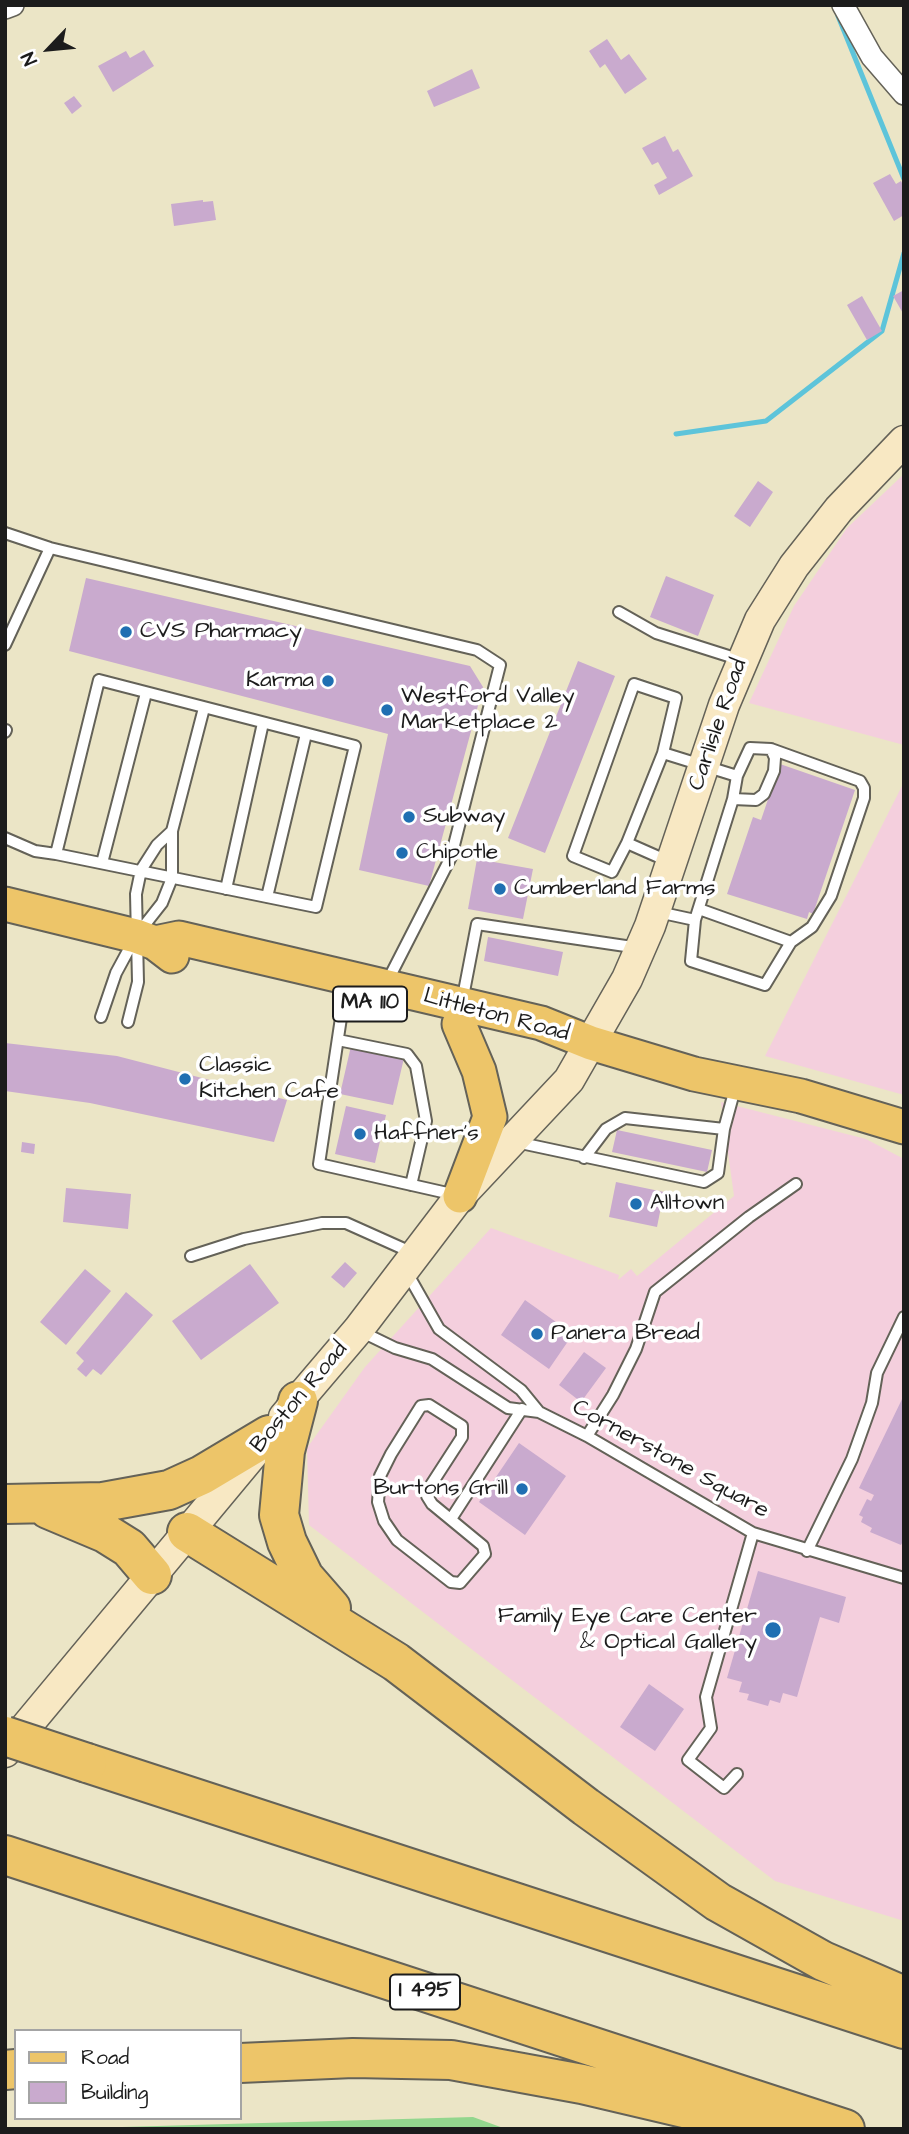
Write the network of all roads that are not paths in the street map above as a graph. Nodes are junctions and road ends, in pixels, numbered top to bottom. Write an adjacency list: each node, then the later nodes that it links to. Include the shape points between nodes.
1 (13, 5): 3 (street)
2 (843, 5): 4 (street, via 872,57)
3 (5, 8)
4 (904, 94)
5 (904, 441): 10 (main road, Carlisle Road, via 839,509 794,566)
6 (5, 533): 7 (lane)
7 (50, 548): 9 (lane); 36 (lane, via 477,650 500,665 451,857)
8 (619, 612): 10 (lane, via 656,633)
9 (5, 645)
10 (741, 660): 17 (main road, Carlisle Road)
11 (146, 693): 12 (lane); 23 (lane, via 99,680); 24 (lane)
12 (204, 708): 13 (lane); 20 (lane)
13 (263, 723): 14 (lane); 28 (lane)
14 (306, 734): 29 (lane); 29 (lane, via 355,746 316,907)
15 (771, 749): 18 (lane, via 750,748); 19 (lane, via 774,771 764,794 756,800); 34 (lane, via 860,781 864,788 831,896 812,927)
16 (663, 753): 17 (lane); 22 (lane); 22 (lane, via 676,698 634,684 573,856 612,872)
17 (704, 766): 18 (lane); 25 (main road, Carlisle Road)
18 (737, 776): 19 (lane)
19 (733, 799): 32 (lane)
20 (172, 831): 26 (lane); 27 (lane)
21 (5, 838): 23 (lane)
22 (627, 843): 25 (lane)
23 (56, 854): 24 (lane)
24 (102, 863): 26 (lane)
25 (673, 863): 31 (main road, Carlisle Road)
26 (141, 870): 27 (lane); 33 (lane, via 136,894)
27 (172, 878): 28 (lane); 33 (lane)
28 (226, 889): 29 (lane)
29 (267, 897)
30 (5, 904): 33 (main road, Littleton Road / MA 110)
31 (656, 911): 32 (lane); 35 (main road, Carlisle Road)
32 (697, 914): 34 (lane); 34 (lane, via 691,961 765,985)
33 (145, 939): 36 (main road, Littleton Road / MA 110, via 178,938); 37 (main road, Littleton Road / MA 110, via 176,959); 39 (lane, via 116,973); 40 (lane)
34 (791, 942)
35 (640, 948): 38 (lane, via 477,924); 42 (main road, Carlisle Road)
36 (384, 986): 38 (main road, Littleton Road / MA 110)
37 (344, 998): 38 (main road, Littleton Road / MA 110); 41 (lane)
38 (460, 1014): 42 (main road, Littleton Road / MA 110, via 541,1023); 50 (main road, via 491,1117)
39 (101, 1017)
40 (128, 1022)
41 (338, 1040): 49 (lane, via 407,1054 416,1066 426,1121); 49 (lane, via 318,1164)
42 (591, 1043): 43 (main road, Littleton Road / MA 110); 46 (main road, Boston Road, via 569,1080)
43 (737, 1083): 44 (main road, Littleton Road / MA 110, via 846,1107); 45 (lane)
44 (904, 1126)
45 (724, 1129): 47 (lane, via 625,1118 606,1129); 47 (lane, via 719,1173 704,1182)
46 (510, 1140): 47 (lane); 50 (main road, Boston Road)
47 (584, 1158)
48 (796, 1184): 59 (lane, via 655,1292 636,1349)
49 (411, 1185): 50 (lane)
50 (460, 1196): 52 (main road, Boston Road)
51 (191, 1256): 52 (lane, via 244,1239 322,1223 346,1223)
52 (410, 1261): 54 (main road, Boston Road); 57 (lane, Cornerstone Square, via 439,1329 521,1390)
53 (904, 1317): 64 (lane, via 877,1373 872,1403 852,1459)
54 (358, 1330): 55 (main road, Boston Road); 56 (lane, Cornerstone Square, via 432,1359 508,1408)
55 (298, 1401): 58 (main road, Boston Road); 67 (highway, via 281,1482 279,1515 287,1542 304,1577)
56 (522, 1409): 57 (lane, Cornerstone Square); 61 (lane)
57 (539, 1412): 59 (lane, Cornerstone Square)
58 (269, 1435): 60 (highway, via 169,1490 103,1502); 62 (main road, Boston Road)
59 (587, 1436): 63 (lane, Cornerstone Square)
60 (19, 1504): 65 (highway, via 105,1533 129,1548)
61 (451, 1519): 61 (lane, via 427,1496 461,1437 462,1426 429,1405 421,1406 380,1476 378,1502 397,1540 451,1582 460,1583 485,1554 483,1546)
62 (187, 1532): 65 (main road, Boston Road); 67 (highway)
63 (753, 1533): 64 (lane, Cornerstone Square); 70 (lane, via 706,1697 711,1728 688,1759 724,1788)
64 (807, 1551): 66 (lane, Cornerstone Square)
65 (152, 1575): 69 (main road, Boston Road)
66 (904, 1578)
67 (371, 1646): 72 (highway, via 718,1902 823,1961)
68 (5, 1736): 73 (highway, bridge)
69 (5, 1752)
70 (737, 1774)
71 (5, 1855): 76 (highway, I 495)
72 (904, 1996)
73 (904, 2029)
74 (242, 2063): 75 (highway, via 451,2060 582,2084)
75 (773, 2129)
76 (845, 2129)

